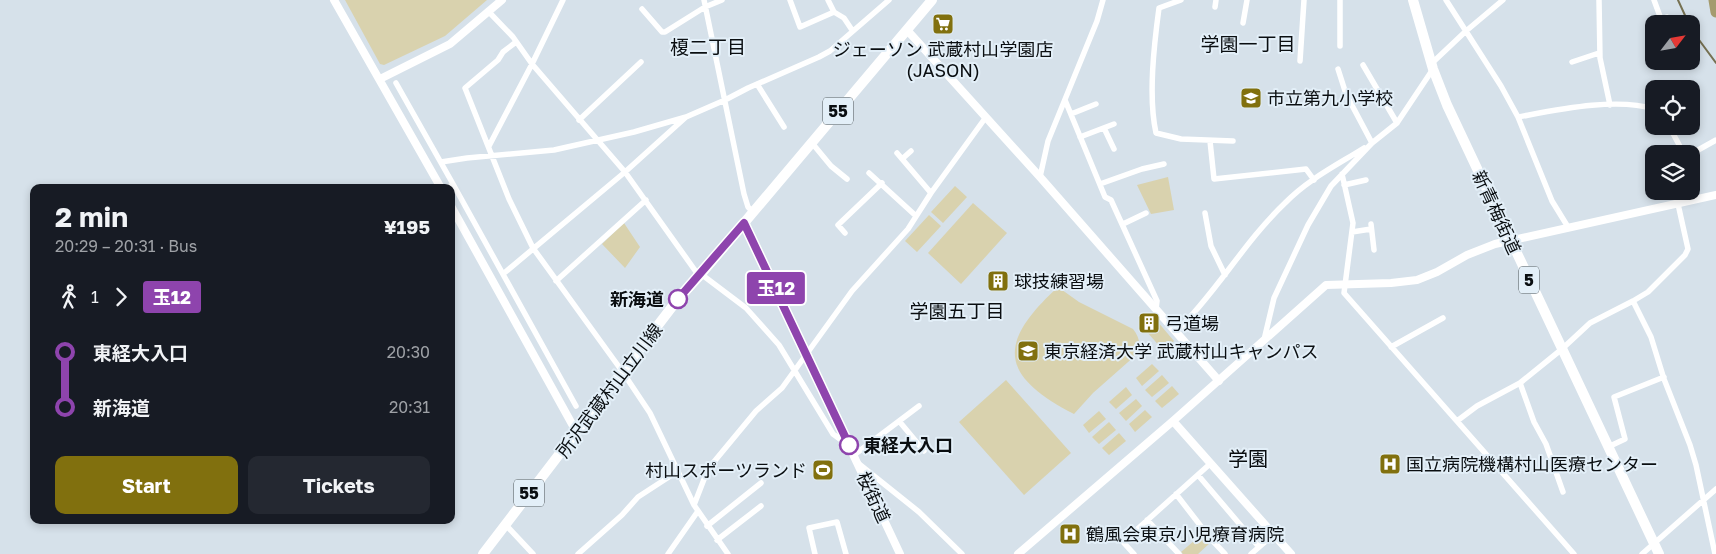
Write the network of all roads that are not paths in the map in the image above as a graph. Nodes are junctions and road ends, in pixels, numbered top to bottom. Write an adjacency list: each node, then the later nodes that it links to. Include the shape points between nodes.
1 (334, 0): 40 (street)
2 (502, 0): 23 (street)
3 (563, 0): 36 (street)
4 (722, 0): 20 (street)
5 (790, 0): 24 (street, via 800,27)
6 (828, 0): 24 (street)
7 (889, 0): 27 (street)
8 (932, 0): 28 (main road, 所沢武蔵村山立川線 / 55)
9 (1103, 0): 44 (street)
10 (1181, 0): 60 (street, via 1159,8 1154,45 1153,118 1156,133)
11 (1216, 0): 21 (street)
12 (1247, 0): 26 (street)
13 (1304, 0): 33 (street)
14 (1340, 0): 31 (street)
15 (1413, 0): 38 (main road, 新青梅街道 / 5)
16 (1446, 0): 29 (street)
17 (1503, 0): 29 (street)
18 (1599, 0): 32 (street)
19 (1654, 0): 25 (street)
20 (704, 3): 22 (street, via 665,32); 43 (street)
21 (1215, 7)
22 (642, 9)
23 (488, 11): 30 (street); 40 (street, via 456,40)
24 (834, 12): 27 (street, via 844,18)
25 (1662, 15)
26 (1242, 23)
27 (852, 30): 42 (street, via 819,58)
28 (908, 30): 50 (street); 62 (main road, 所沢武蔵村山立川線 / 55)
29 (1466, 30): 38 (street); 51 (street)
30 (516, 42): 36 (street); 64 (street, via 465,88)
31 (1340, 46)
32 (1599, 53): 35 (street); 46 (street)
33 (1300, 61)
34 (641, 62): 52 (street)
35 (1572, 62)
36 (532, 64): 52 (street); 64 (street)
37 (1363, 65): 53 (street)
38 (1432, 67): 53 (street); 101 (main road, 新青梅街道 / 5)
39 (1338, 69): 63 (street, via 1346,94)
40 (380, 79): 81 (street)
41 (396, 83): 71 (street)
42 (757, 84): 43 (street); 55 (street)
43 (725, 100): 49 (street); 91 (street, via 744,194)
44 (1065, 100): 48 (street); 76 (street, via 1048,141)
45 (1096, 104): 48 (street)
46 (1610, 104): 47 (street); 51 (street)
47 (1645, 108)
48 (1071, 114): 57 (street)
49 (686, 117): 59 (street); 73 (street)
50 (986, 117): 76 (street); 85 (street)
51 (1518, 117): 98 (street, via 1552,201)
52 (579, 120): 59 (street)
53 (1397, 123): 63 (street)
54 (1114, 124): 56 (street)
55 (784, 127)
56 (1104, 128): 57 (street); 66 (street)
57 (1080, 137): 83 (street)
58 (1716, 140): 65 (street)
59 (598, 141): 69 (street); 73 (street)
60 (1210, 141): 61 (street); 78 (street, via 1214,179 1306,170)
61 (1233, 141)
62 (812, 143): 77 (street); 91 (main road, 所沢武蔵村山立川線 / 55)
63 (1372, 143): 75 (street); 78 (street)
64 (489, 146): 69 (street)
65 (1700, 149)
66 (1114, 150)
67 (911, 151): 70 (street)
68 (897, 153): 70 (street)
69 (492, 157): 71 (street); 102 (street)
70 (902, 159): 85 (street)
71 (441, 162): 82 (street)
72 (1164, 164): 83 (street)
73 (625, 172): 88 (street); 102 (street)
74 (869, 173): 80 (street)
75 (1342, 174): 84 (street); 113 (street, via 1330,186 1287,268 1274,298)
76 (1040, 177): 110 (street)
77 (846, 179)
78 (1314, 180): 106 (street, via 1264,224)
79 (1366, 180): 84 (street)
80 (882, 183): 95 (street); 100 (street, via 838,225)
81 (439, 184)
82 (449, 184)
83 (1100, 184): 97 (street)
84 (1344, 185): 99 (street)
85 (931, 193): 95 (street)
86 (455, 194): 104 (street)
87 (1716, 195): 90 (street)
88 (646, 200): 105 (street); 107 (street)
89 (1678, 200): 90 (street)
90 (1678, 204): 98 (street); 109 (street, via 1688,249 1648,292)
91 (753, 212): 96 (main road, 所沢武蔵村山立川線 / 55)
92 (455, 213): 116 (street)
93 (1146, 213): 97 (street)
94 (1205, 213): 106 (street, via 1211,246)
95 (916, 216): 118 (street, via 852,291)
96 (744, 223): 105 (main road, 所沢武蔵村山立川線 / 55); 118 (street, 桜街道)
97 (1123, 224): 110 (street, via 1157,302)
98 (1568, 227): 101 (street)
99 (1352, 232): 103 (street, via 1371,226); 108 (street)
100 (845, 233)
101 (1510, 240): 108 (street, via 1467,255 1417,280); 117 (main road, 新青梅街道 / 5)
102 (533, 248): 104 (street); 107 (street)
103 (1374, 250)
104 (503, 274): 114 (street)
105 (700, 275): 119 (street, via 746,308 778,345); 120 (main road, 所沢武蔵村山立川線 / 55)
106 (1225, 275): 112 (street)
107 (556, 281): 120 (street)
108 (1344, 284): 113 (street, via 1326,285); 115 (street, via 1344,293)
109 (1633, 302): 117 (street, via 1590,323); 121 (street, via 1650,336)
110 (1156, 309): 112 (street)
111 (1443, 318): 115 (street)
112 (1176, 332): 122 (street)
113 (1264, 340): 122 (street)
114 (540, 341): 116 (street); 124 (street)
115 (1391, 347): 128 (street)
116 (530, 348): 129 (street)
117 (1562, 349): 123 (street); 131 (main road, 新青梅街道 / 5)
118 (806, 353): 119 (street); 130 (street, 桜街道)
119 (793, 370): 130 (street, via 833,434); 142 (street, via 782,388 756,411 708,469)
120 (622, 371): 129 (main road, 所沢武蔵村山立川線 / 55); 135 (street, via 650,413)
121 (1664, 377): 131 (street, via 1614,397 1625,438); 141 (street, via 1690,445)
122 (1218, 380): 127 (street)
123 (1520, 383): 128 (street, via 1477,406); 139 (street)
124 (576, 406)
125 (919, 406): 126 (street)
126 (899, 421): 132 (street); 133 (street)
127 (1173, 421): 134 (street); 161 (street)
128 (1457, 421): 167 (street)
129 (577, 433): 146 (main road, 所沢武蔵村山立川線 / 55)
130 (850, 447): 133 (street, 桜街道)
131 (1608, 447): 150 (main road, 新青梅街道 / 5)
132 (924, 451)
133 (856, 459): 159 (street, 桜街道); 160 (street, via 919,512)
134 (1211, 464): 136 (street); 148 (street)
135 (678, 471): 142 (street); 154 (street, via 638,497)
136 (1198, 475): 140 (street); 151 (street)
137 (761, 483): 147 (street)
138 (1716, 490): 141 (street)
139 (1563, 492)
140 (1176, 494): 145 (street); 164 (street)
141 (1704, 500): 150 (street); 170 (street)
142 (694, 505): 144 (street)
143 (762, 506): 149 (street)
144 (698, 511): 147 (street); 155 (street)
145 (1147, 520): 162 (street, via 1123,542); 163 (street)
146 (505, 524): 152 (main road, 所沢武蔵村山立川線 / 55); 153 (street)
147 (707, 526): 149 (street)
148 (1274, 534): 151 (street); 166 (street)
149 (718, 540): 156 (street)
150 (1654, 544): 168 (street); 169 (main road, 新青梅街道 / 5)
151 (1259, 547): 165 (street)
152 (483, 554)
153 (533, 554)
154 (578, 554)
155 (668, 554)
156 (728, 554)
157 (816, 554): 158 (street, via 809,528 837,522)
158 (846, 554)
159 (900, 554)
160 (962, 554)
161 (1018, 554)
162 (1134, 554)
163 (1180, 554)
164 (1225, 554)
165 (1251, 554)
166 (1291, 554)
167 (1574, 554)
168 (1642, 554)
169 (1659, 554)
170 (1715, 554)

